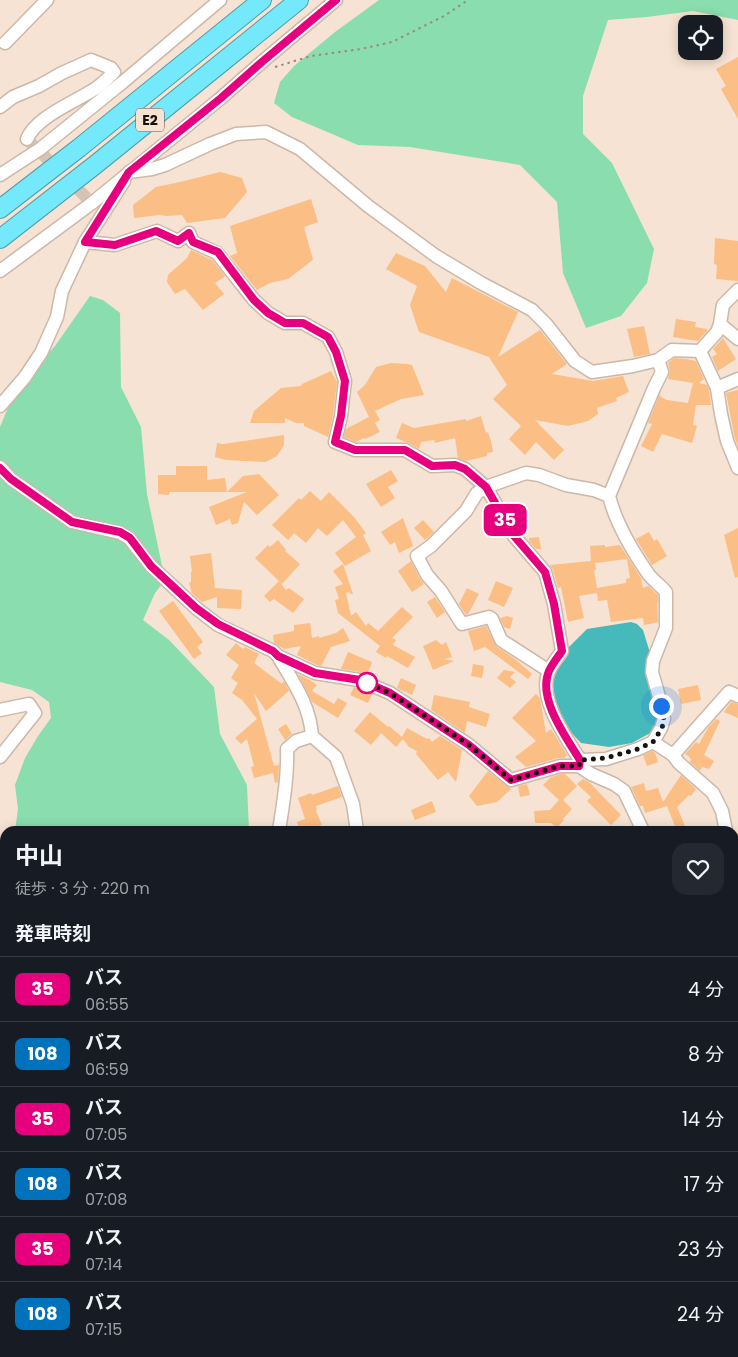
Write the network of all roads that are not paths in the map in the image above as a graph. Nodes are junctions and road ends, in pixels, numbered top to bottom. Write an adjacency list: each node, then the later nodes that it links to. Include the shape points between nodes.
1 (47, 0): 6 (street)
2 (220, 0): 10 (street, via 40,149)
3 (262, 0): 11 (highway, E2)
4 (299, 0): 12 (highway, E2)
5 (336, 0): 9 (street)
6 (2, 44)
7 (0, 106): 8 (street, via 91,60 111,68 114,72 96,89 57,110 30,130)
8 (27, 139)
9 (129, 172): 13 (street); 14 (street); 19 (street, via 152,169 236,134 266,132 300,148 368,206 436,256 532,310 575,361 592,372)
10 (0, 176)
11 (0, 209)
12 (0, 239)
13 (85, 242): 22 (street, via 62,291 57,318 41,352); 25 (street, via 115,245 156,231 178,241 189,233 193,242 218,252 254,300 268,313 285,323 303,323 328,337 345,381 335,442 355,450 405,450 432,466 455,465 465,469)
14 (0, 271)
15 (738, 290): 16 (street, via 723,305)
16 (720, 324): 17 (street); 18 (street)
17 (738, 339)
18 (700, 351): 19 (street, via 672,350); 21 (street)
19 (658, 360): 26 (street, via 662,372)
20 (738, 380): 21 (street)
21 (717, 388): 24 (street, via 727,441)
22 (0, 406)
23 (0, 468): 27 (street, via 72,522 120,532 130,538 151,566 196,608 218,624)
24 (738, 468)
25 (486, 487): 26 (street, via 526,473); 28 (street, via 514,536 545,572 562,651); 28 (street, via 477,493 466,512 417,556 462,624 490,617 501,640)
26 (609, 496): 32 (street, via 635,552 650,576 666,592 666,628 652,672 664,719)
27 (278, 656): 31 (street, via 305,704); 35 (street, via 315,673 360,680 390,693 469,745 511,780)
28 (549, 671): 35 (street, via 546,686 550,706)
29 (738, 696): 33 (street, via 729,692)
30 (0, 710): 34 (street, via 29,704 35,714)
31 (312, 736): 36 (street, via 296,741 287,749 288,766); 37 (street, via 336,757)
32 (653, 742): 33 (street); 35 (street, via 638,749)
33 (673, 755): 39 (street, via 713,793)
34 (0, 757)
35 (579, 763): 38 (street, via 591,774 624,791)
36 (280, 826)
37 (356, 826)
38 (641, 826)
39 (725, 826)

